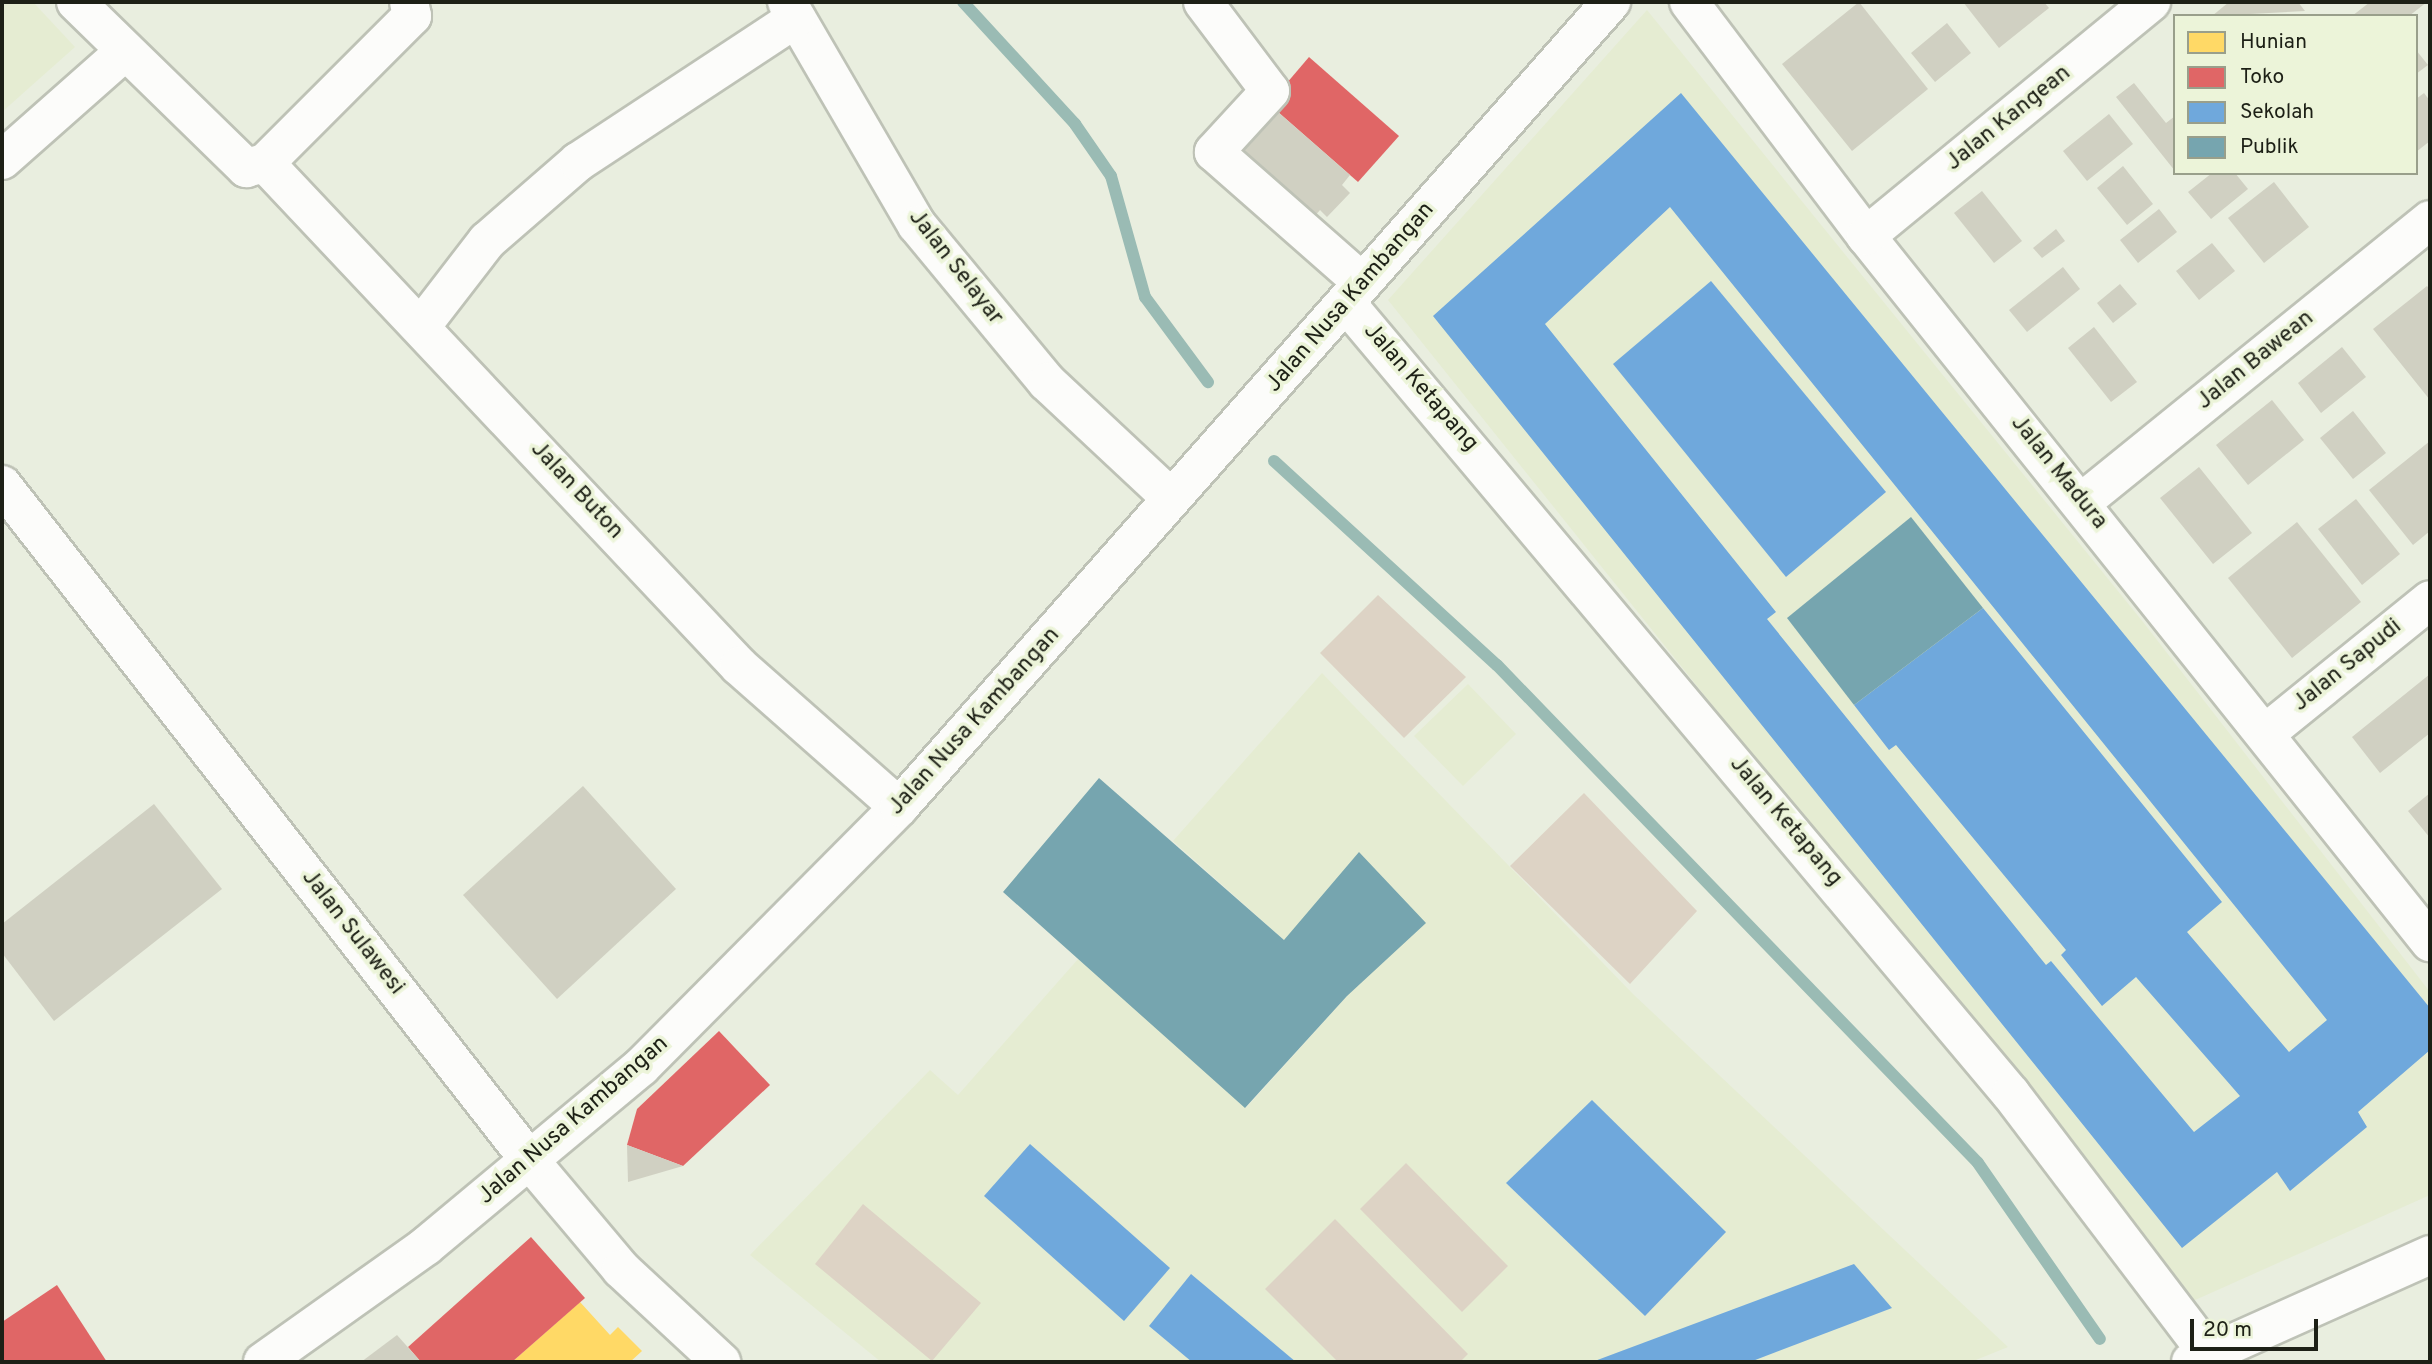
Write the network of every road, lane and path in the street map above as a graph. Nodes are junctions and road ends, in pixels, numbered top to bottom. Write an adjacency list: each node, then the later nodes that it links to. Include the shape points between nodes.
1 (76, 2): 8 (street)
2 (409, 2): 10 (street, via 412,16)
3 (1203, 2): 13 (street, Jalan Ketapang, via 1270,91 1214,152)
4 (1611, 2): 13 (street, Jalan Nusa Kambangan)
5 (1689, 2): 12 (street, Jalan Madura)
6 (2151, 2): 12 (street, Jalan Kangean)
7 (792, 10): 14 (street, via 578,162 487,241); 16 (street, Jalan Selayar, via 918,225 1047,382)
8 (124, 53): 9 (street); 10 (street, via 246,168)
9 (2, 160)
10 (265, 163): 14 (street, Jalan Buton)
11 (2430, 220): 17 (street, Jalan Bawean)
12 (1866, 236): 17 (street, Jalan Madura)
13 (1355, 293): 16 (street, Jalan Nusa Kambangan); 24 (street, Jalan Ketapang, via 2011,1094)
14 (423, 324): 20 (street, Jalan Buton, via 738,666)
15 (2, 485): 22 (street, Jalan Sulawesi)
16 (1171, 498): 20 (street, Jalan Nusa Kambangan)
17 (2082, 502): 19 (street, Jalan Madura)
18 (2430, 600): 19 (street, Jalan Sapudi)
19 (2266, 733): 21 (street, Jalan Madura)
20 (899, 807): 22 (street, Jalan Nusa Kambangan, via 640,1067)
21 (2430, 943)
22 (531, 1162): 25 (street, Jalan Nusa Kambangan); 26 (street, Jalan Sulawesi, via 621,1269)
23 (2430, 1255): 24 (street)
24 (2200, 1358)
25 (263, 1362)
26 (722, 1362)

